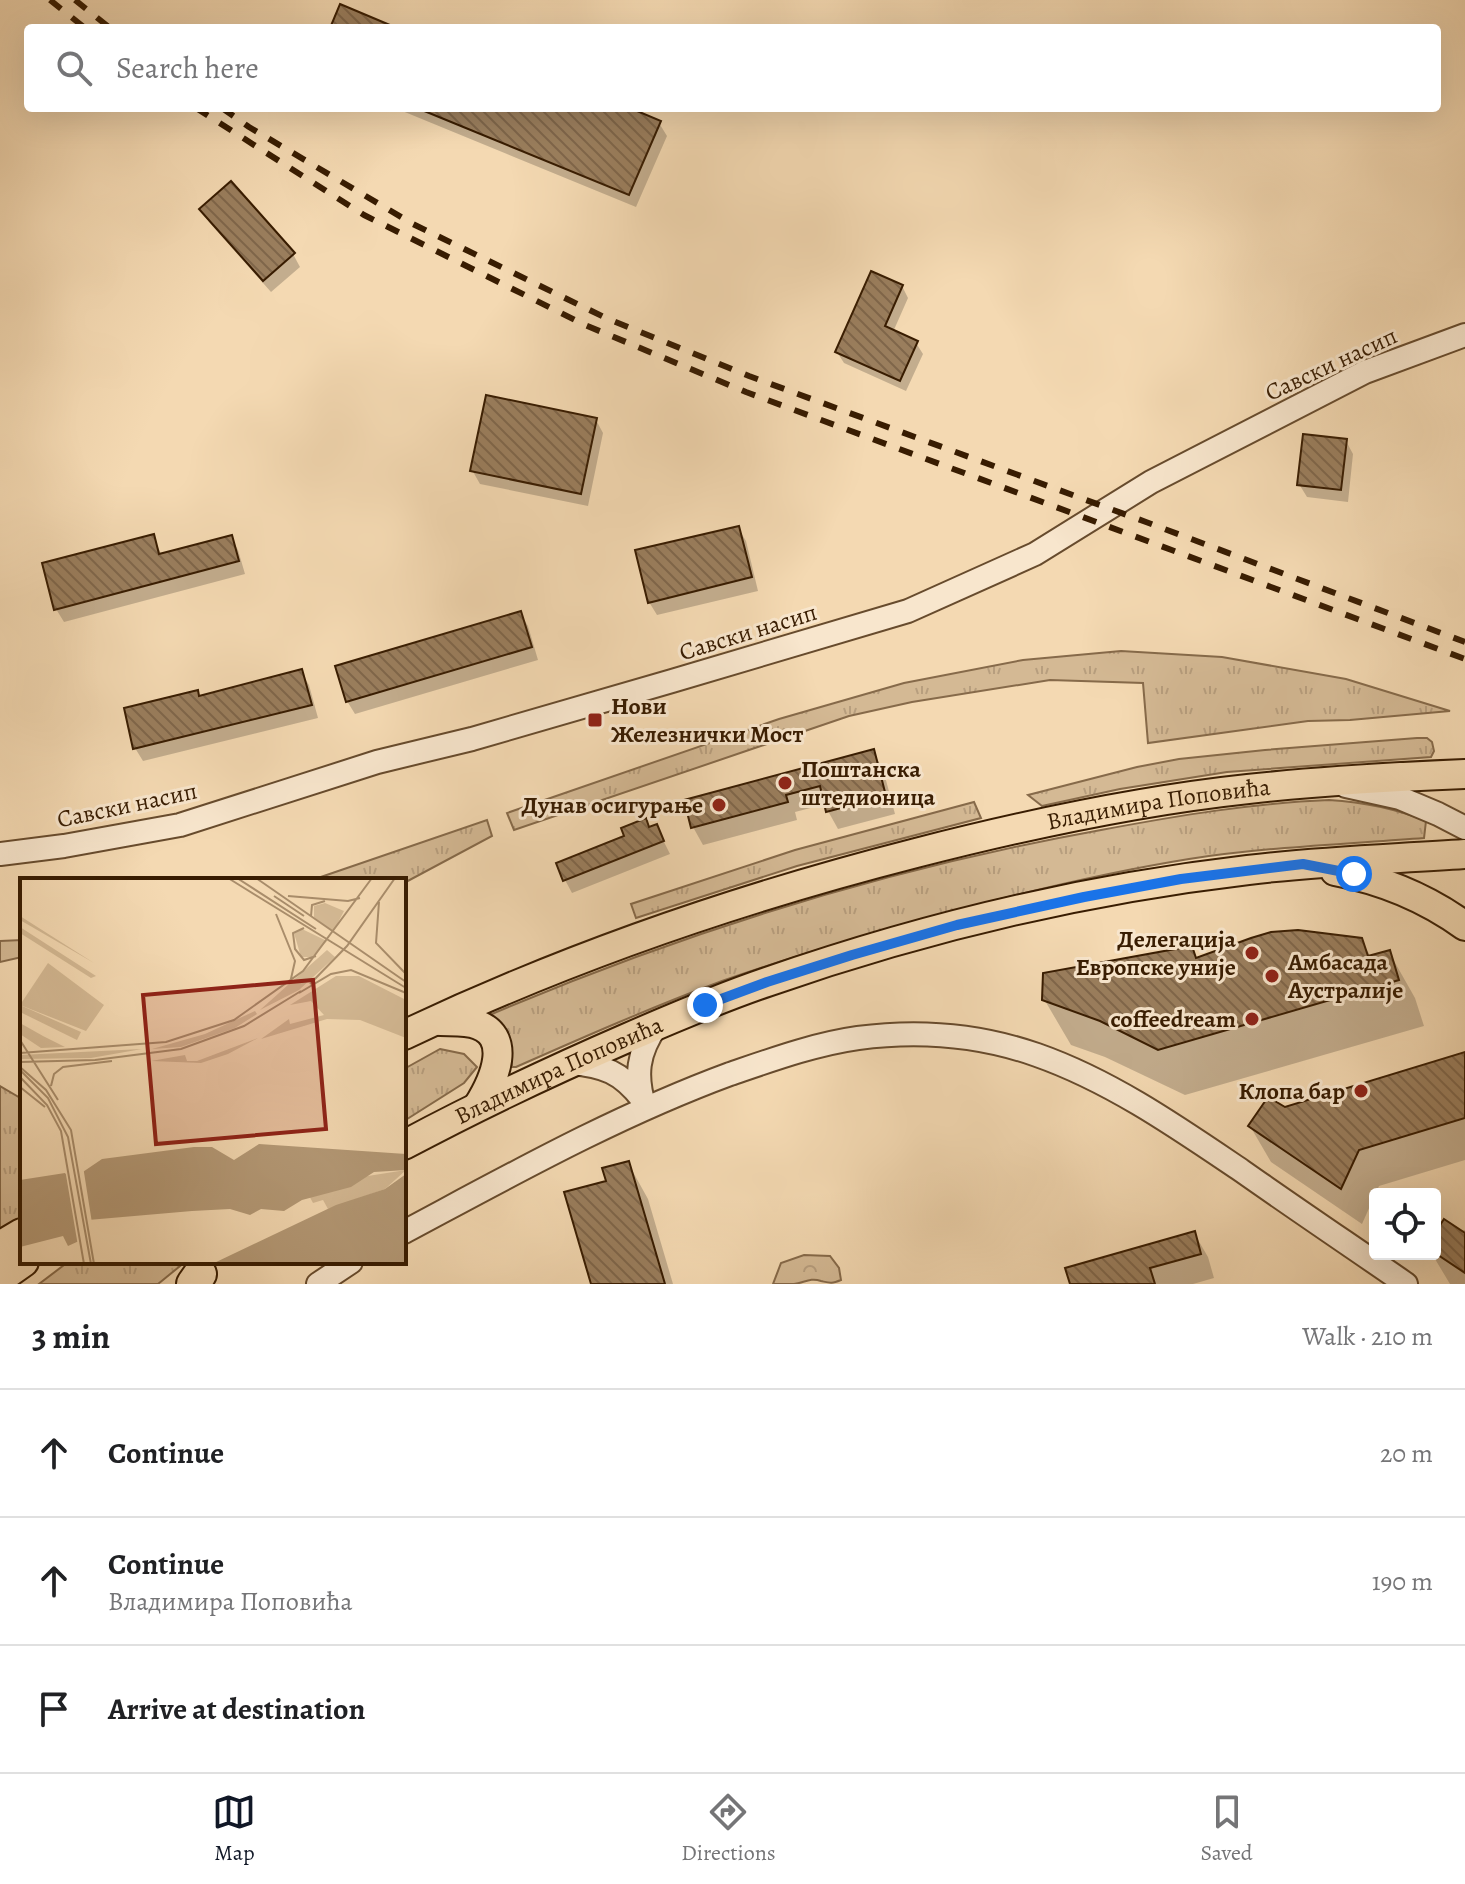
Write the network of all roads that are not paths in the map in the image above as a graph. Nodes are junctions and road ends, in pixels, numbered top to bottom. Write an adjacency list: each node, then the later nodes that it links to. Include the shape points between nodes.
1 (1465, 335): 5 (street, Савски насип, via 1365,372 1151,482 1035,554 908,611 377,762 180,825)
2 (1465, 774): 3 (main road, Владимира Поповића)
3 (1324, 782): 4 (street, via 1400,798); 9 (main road, Владимира Поповића, via 1078,816 869,865 627,941)
4 (1465, 828)
5 (0, 854)
6 (1465, 854): 7 (main road, Владимира Поповића)
7 (1303, 864): 8 (main road, via 1406,891); 10 (main road, Владимира Поповића, via 1116,890 957,925 767,982)
8 (1465, 926)
9 (436, 1020): 11 (main road, Владимира Поповића); 14 (main road, via 473,1023 494,1039 496,1071)
10 (657, 1025): 12 (main road, Владимира Поповића); 13 (street, via 638,1073)
11 (406, 1034)
12 (569, 1063): 13 (street, via 616,1073); 14 (main road, Владимира Поповића)
13 (643, 1104): 16 (street); 23 (street, via 856,1038 903,1034 981,1040 1037,1055 1133,1101)
14 (478, 1106): 15 (main road, Владимира Поповића)
15 (406, 1144)
16 (406, 1231)
17 (20, 1236): 18 (highway)
18 (0, 1248)
19 (21, 1264): 21 (main road)
20 (348, 1264): 22 (street)
21 (0, 1279)
22 (318, 1284)
23 (1406, 1284)

